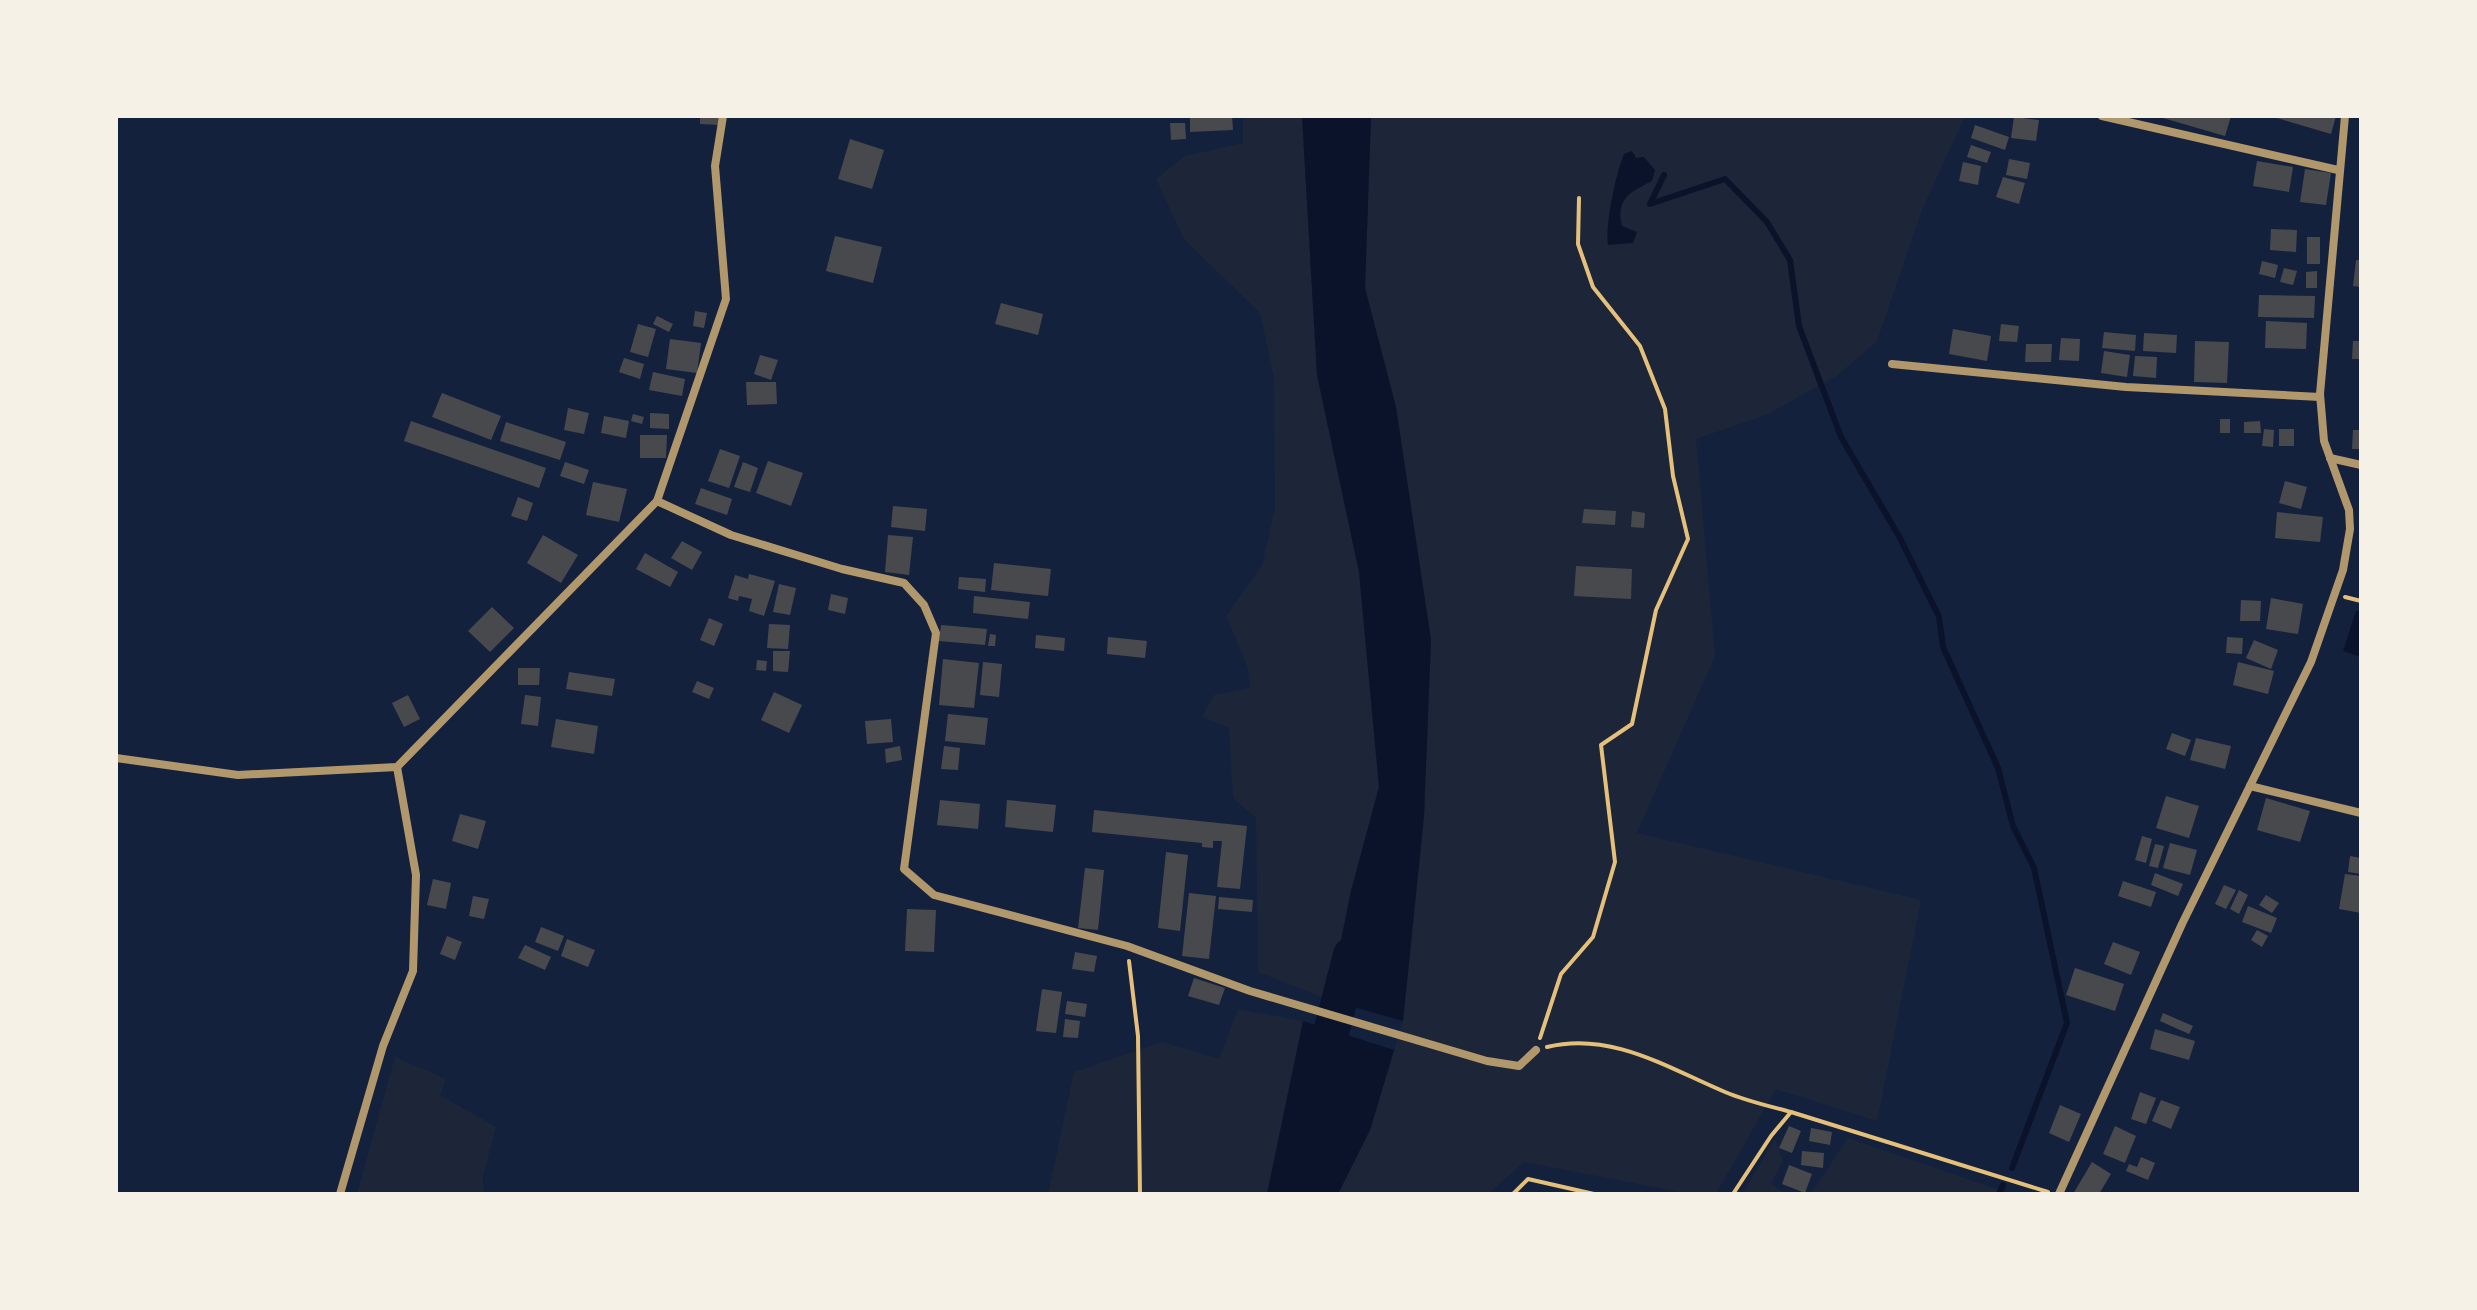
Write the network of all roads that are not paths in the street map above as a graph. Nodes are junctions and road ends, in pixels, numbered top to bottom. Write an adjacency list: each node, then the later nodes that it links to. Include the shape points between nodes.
1 (723, 116): 9 (street, via 715,166 726,299)
2 (2102, 116): 4 (street)
3 (2345, 116): 4 (street)
4 (2338, 170): 6 (street)
5 (1892, 364): 6 (street, via 2111,386)
6 (2320, 397): 7 (street)
7 (2330, 458): 8 (street); 12 (street, via 2349,510 2343,570 2311,662)
8 (2361, 465)
9 (657, 501): 11 (street); 14 (street, via 731,535 904,583 924,605 936,633 904,869 934,895 1127,946 1250,991 1487,1061 1519,1066)
10 (116, 758): 11 (street, via 238,775)
11 (397, 767): 15 (street, via 416,875 413,971 383,1046)
12 (2250, 786): 13 (street); 16 (street)
13 (2361, 813)
14 (1536, 1050)
15 (340, 1194)
16 (2057, 1194)

